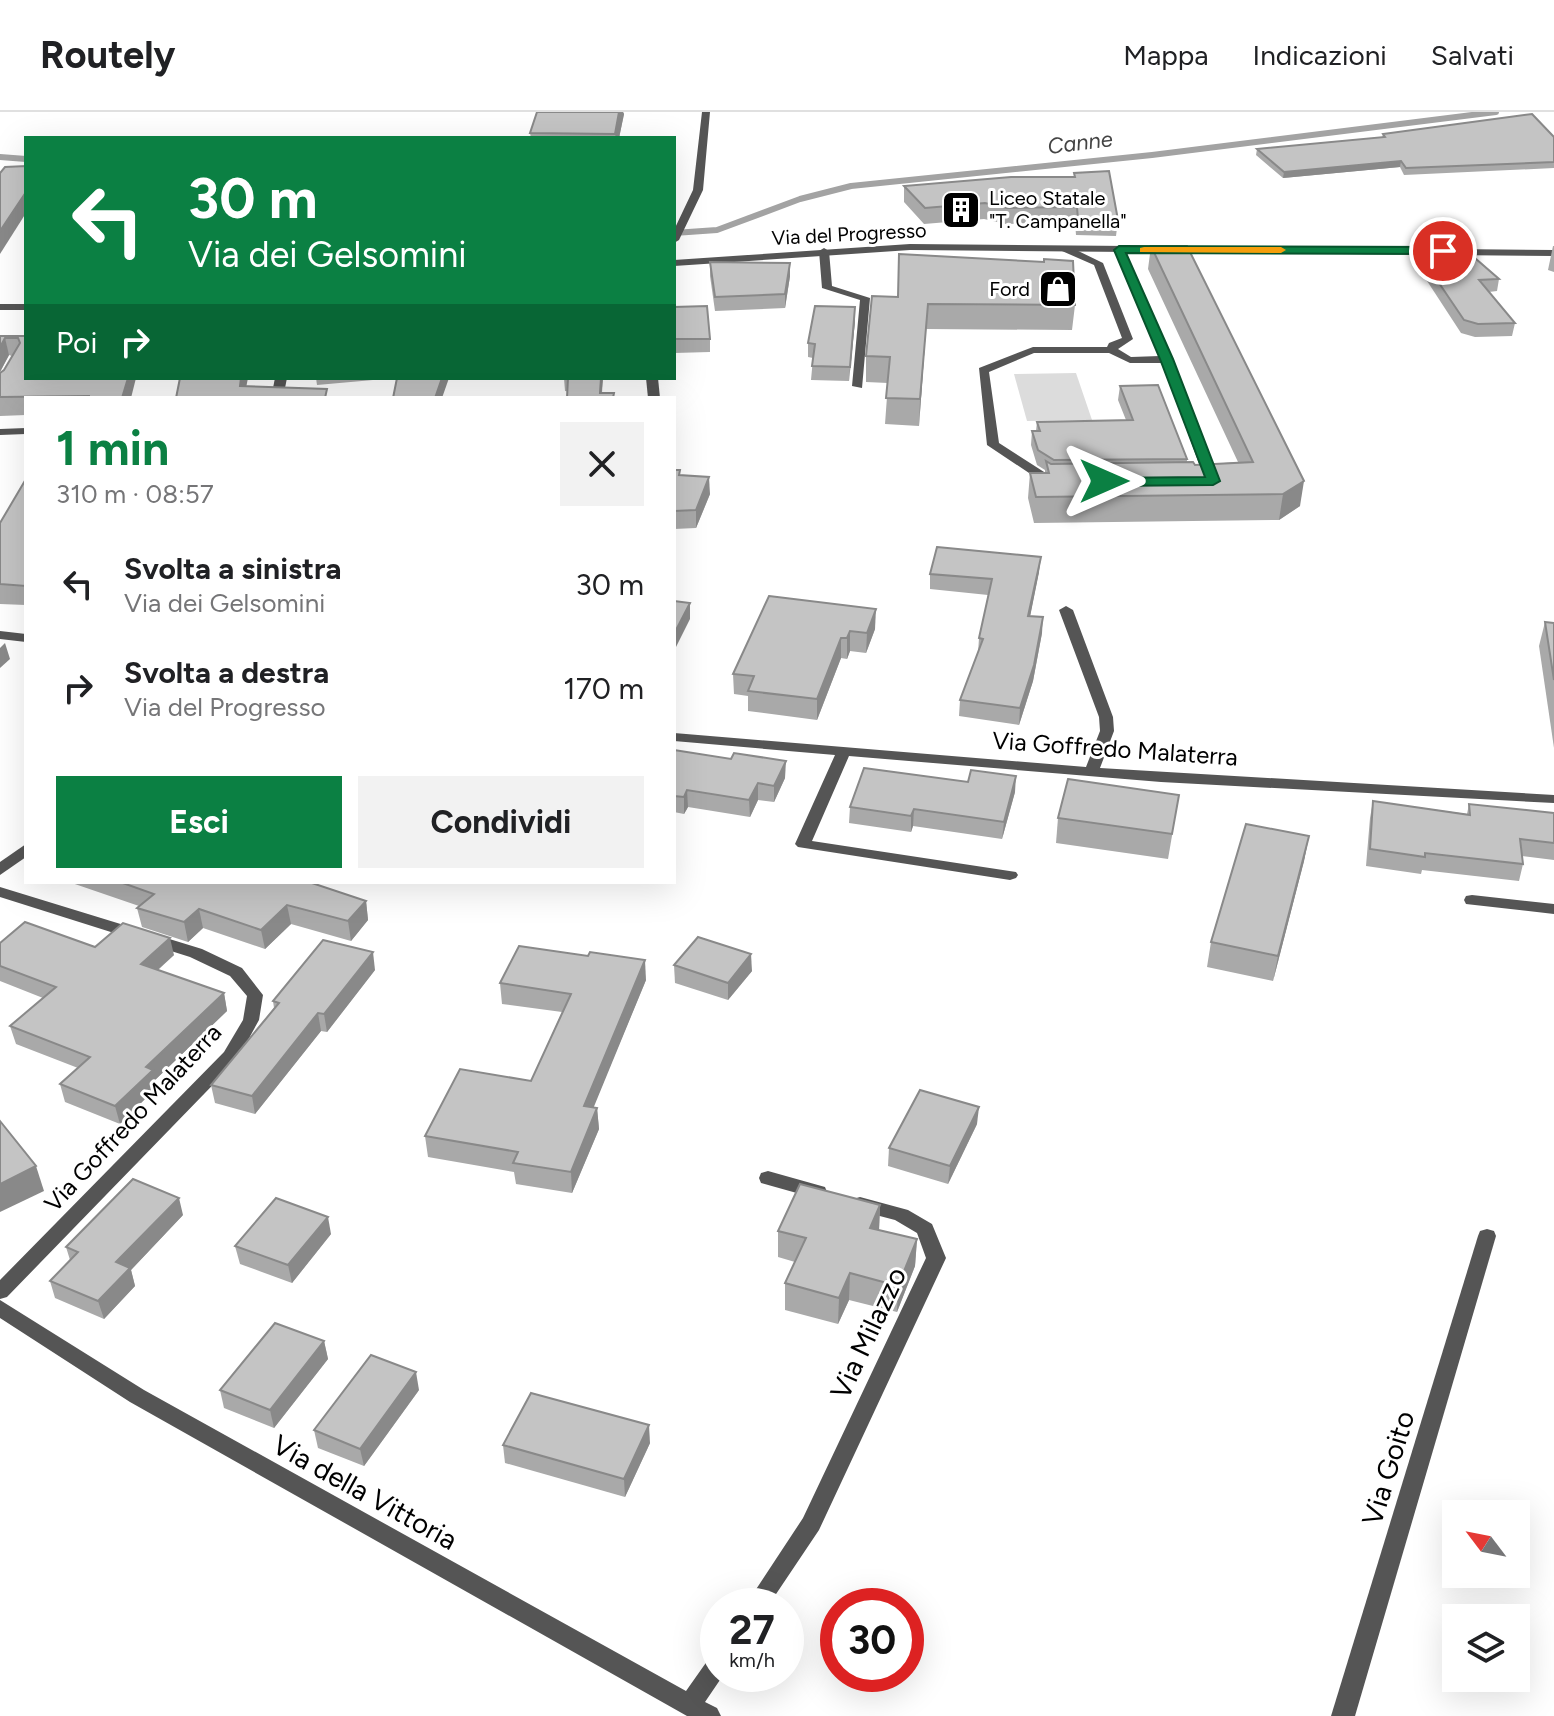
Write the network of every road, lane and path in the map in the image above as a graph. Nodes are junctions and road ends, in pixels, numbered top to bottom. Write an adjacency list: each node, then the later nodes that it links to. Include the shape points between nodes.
1 (706, 112): 2 (street, via 698,190)
2 (676, 236)
3 (1066, 249): 4 (street, Via del Progresso); 5 (street, Via del Progresso); 10 (street, via 1098,263 1128,339)
4 (1119, 250): 6 (street, Via del Progresso); 11 (street)
5 (824, 251): 7 (street, Via del Progresso); 12 (street, via 827,288 865,298)
6 (1554, 253)
7 (676, 263)
8 (0, 307): 9 (street)
9 (24, 307)
10 (1112, 350): 11 (street, via 1126,359); 16 (street, via 1033,350 983,370 993,445 1049,482)
11 (1167, 359): 15 (street, via 1213,481)
12 (858, 386)
13 (24, 431): 14 (street)
14 (0, 432)
15 (1198, 481)
16 (1064, 482)
17 (1066, 610): 22 (street, via 1106,717 1107,731)
18 (0, 635): 19 (street)
19 (24, 638)
20 (676, 736): 21 (street, Via Goffredo Malaterra)
21 (844, 751): 22 (street, Via Goffredo Malaterra); 26 (street, via 803,844)
22 (1091, 772): 23 (street, Via Goffredo Malaterra)
23 (1554, 799)
24 (24, 851): 25 (street)
25 (0, 870)
26 (1010, 875)
27 (0, 892): 32 (street, Via Goffredo Malaterra, via 196,953 236,972 255,995 251,1020 231,1056)
28 (1472, 900): 29 (street)
29 (1554, 909)
30 (768, 1178): 34 (street, Via Milazzo, via 901,1215 925,1229 936,1258 811,1524)
31 (1487, 1236): 37 (street, Via Goito)
32 (0, 1292)
33 (0, 1308): 36 (street, Via della Vittoria, via 137,1396)
34 (768, 1588)
35 (707, 1692): 36 (street)
36 (700, 1711)
37 (1343, 1716)

